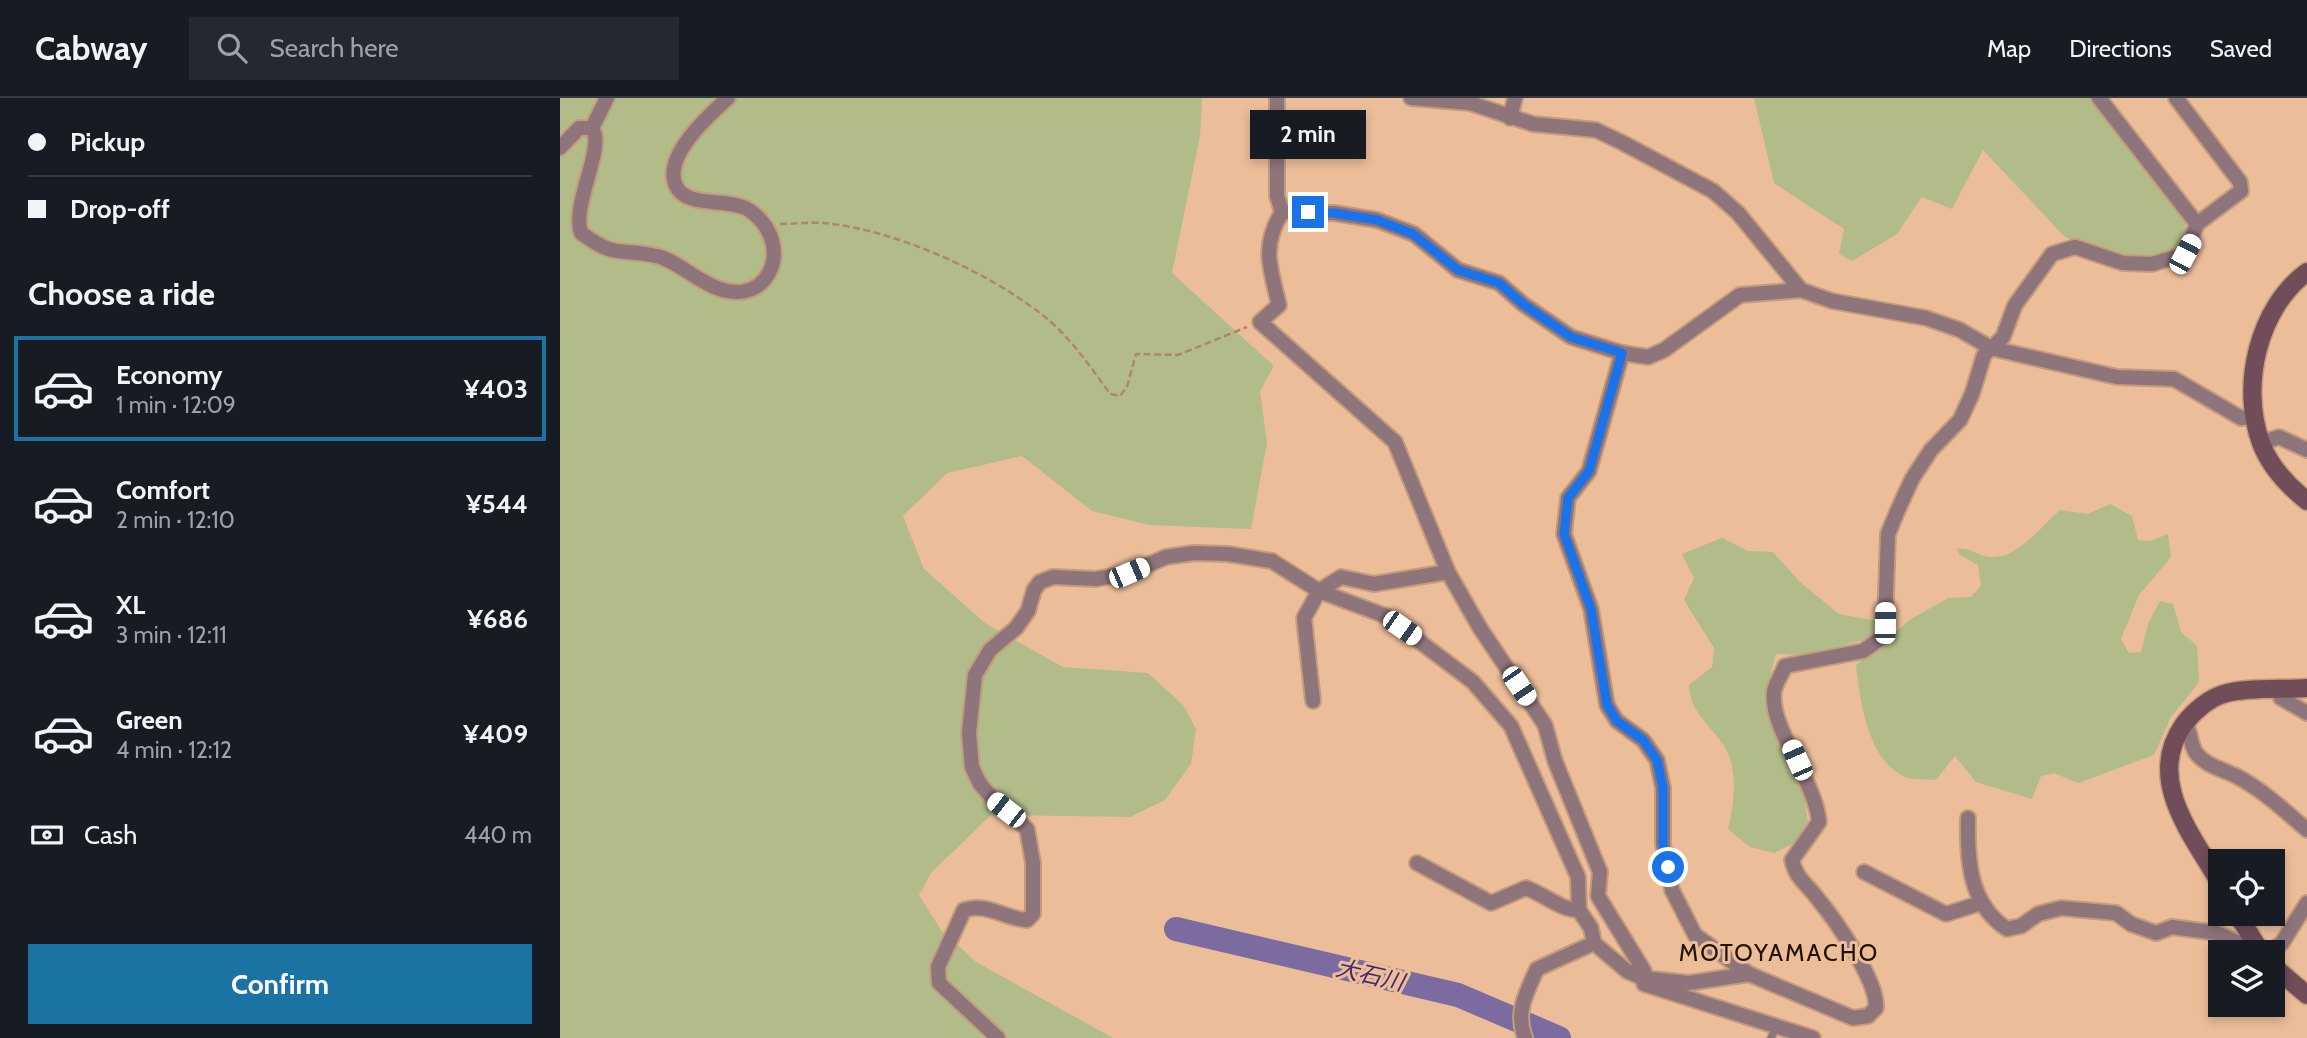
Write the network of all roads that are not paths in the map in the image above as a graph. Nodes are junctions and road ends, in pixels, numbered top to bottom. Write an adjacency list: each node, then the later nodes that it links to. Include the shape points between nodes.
1 (607, 98): 10 (street)
2 (727, 98): 10 (street, via 679,152 674,172 676,186 691,198 733,203 764,224 772,244 770,275 757,289 744,293 710,286 656,256 605,250 581,233 577,222 596,141)
3 (1278, 98): 12 (street, via 1277,196)
4 (1411, 98): 8 (street)
5 (1515, 98): 9 (street)
6 (2099, 98): 13 (street)
7 (2176, 98): 13 (street, via 2239,182 2241,191)
8 (1472, 100): 9 (street)
9 (1510, 118): 15 (street, via 1596,130 1713,191 1738,213)
10 (592, 128): 11 (street, via 572,132)
11 (560, 148)
12 (1282, 212): 17 (street, via 1377,220 1413,234 1458,270 1499,283 1571,337); 22 (street, via 1270,232 1268,262 1279,305 1260,322 1395,442)
13 (2197, 224): 16 (street, via 2185,254 2151,264 2123,263 2075,247 2052,254 2015,305 2003,337)
14 (2307, 272): 18 (main road, via 2281,297 2266,326 2253,379)
15 (1801, 289): 16 (street, via 1832,301 1926,318); 17 (street, via 1740,295 1664,351 1648,357)
16 (1991, 348): 18 (street, via 2117,377 2174,379 2241,418); 40 (street, via 1984,355 1960,419 1912,479 1888,534 1885,623 1880,639 1863,651 1785,666 1774,692 1776,713 1818,806 1819,822 1792,859 1795,875 1818,899 1866,975 1877,998 1876,1008 1868,1016 1853,1018)
17 (1622, 353): 40 (street, via 1589,471 1568,498 1564,534 1591,609 1607,705 1657,760 1663,788 1663,844 1672,890 1696,935)
18 (2254, 417): 19 (main road)
19 (2261, 443): 20 (street, via 2279,436); 21 (main road, via 2280,475)
20 (2307, 450)
21 (2307, 501)
22 (1448, 572): 23 (street, via 1374,584 1341,577); 42 (street, via 1545,725 1600,872 1598,896 1644,971)
23 (1319, 590): 26 (street, via 1304,618); 36 (street, via 1386,616 1473,682 1511,726 1578,877); 45 (street, via 1272,561 1227,554 1166,557 1129,573 1096,579 1053,577 1040,582 1016,628 990,650 971,691 972,767 995,801 1027,829 1033,863 1033,914 1027,920 973,906 964,910 938,967 939,984)
24 (2307, 688): 25 (main road)
25 (2278, 690): 27 (street, via 2281,698); 28 (main road, via 2226,693)
26 (1313, 701)
27 (2307, 713)
28 (2185, 722): 30 (street, via 2194,751 2209,766 2266,795); 32 (main road, via 2172,749 2172,799)
29 (1968, 818): 34 (street, via 1967,862)
30 (2307, 830)
31 (1417, 863): 36 (street, via 1491,903 1526,888 1569,910)
32 (2208, 865)
33 (1864, 872): 34 (street, via 1946,914)
34 (1981, 903): 37 (street, via 2007,929 2061,908 2116,913 2156,933 2172,927 2217,933)
35 (2307, 903): 38 (street)
36 (1579, 910): 39 (street)
37 (2232, 940)
38 (2284, 940)
39 (1594, 943): 42 (street, via 1627,971); 46 (street, via 1536,969 1521,1005 1520,1027)
40 (1749, 974): 42 (street, via 1689,983)
41 (2285, 976): 43 (main road)
42 (1643, 978): 44 (street, via 1644,984)
43 (2307, 995)
44 (1774, 1032): 47 (street)
45 (998, 1038)
46 (1525, 1038)
47 (1813, 1038)

